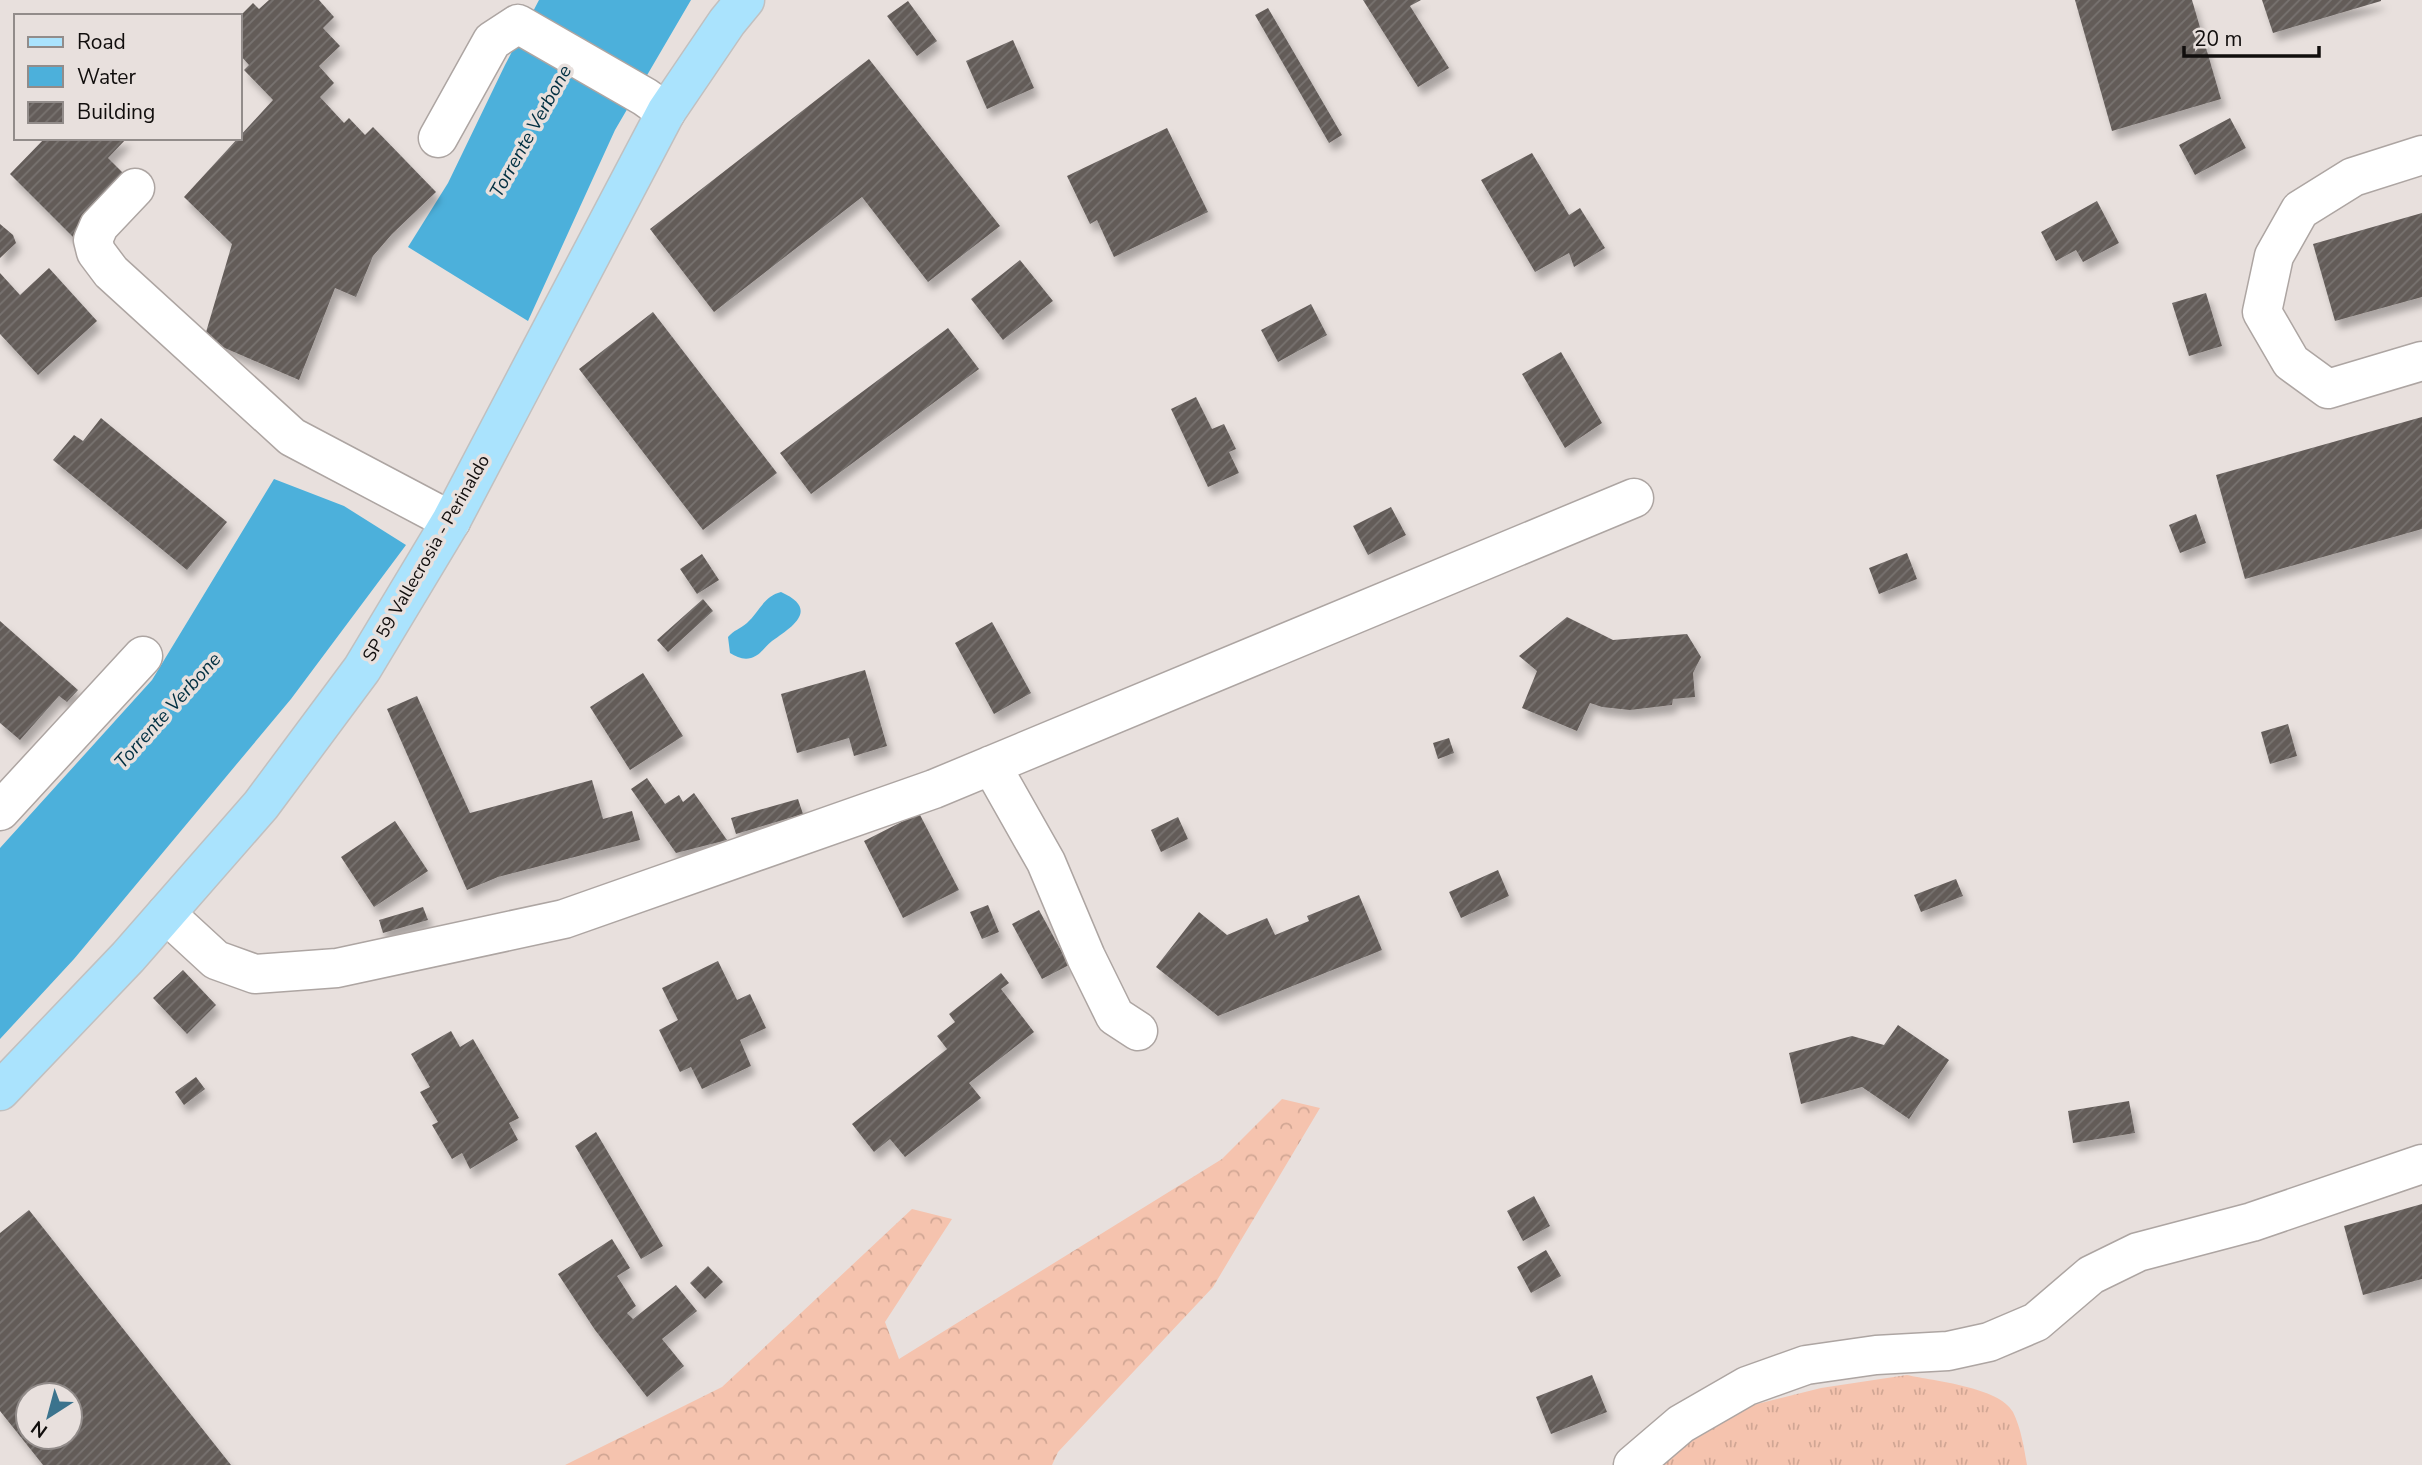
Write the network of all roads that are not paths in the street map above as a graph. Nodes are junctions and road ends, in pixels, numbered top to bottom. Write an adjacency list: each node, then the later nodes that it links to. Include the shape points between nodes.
1 (746, 0): 2 (main road, SP 59 Vallecrosia - Perinaldo)
2 (656, 105): 3 (street, via 517,24 492,41); 8 (main road, SP 59 Vallecrosia - Perinaldo)
3 (438, 138)
4 (2422, 155): 6 (street, via 2353,177 2300,210 2274,256 2262,312 2291,362 2328,389)
5 (135, 188): 8 (street, via 99,226 93,240 111,272 292,437)
6 (2422, 361)
7 (1634, 498): 10 (street)
8 (451, 521): 12 (main road, SP 59 Vallecrosia - Perinaldo, via 362,669 261,805)
9 (143, 656): 11 (street)
10 (991, 765): 12 (street, via 564,919 337,968 255,974 216,960); 13 (street, via 1046,862 1115,1016)
11 (0, 811)
12 (166, 914): 14 (main road, SP 59 Vallecrosia - Perinaldo)
13 (1138, 1031)
14 (0, 1091)
15 (2422, 1164): 16 (street, via 2252,1222 2138,1252 2091,1275 2036,1322 1989,1342 1948,1352 1876,1355 1805,1365 1747,1386 1681,1424)
16 (1633, 1465)

